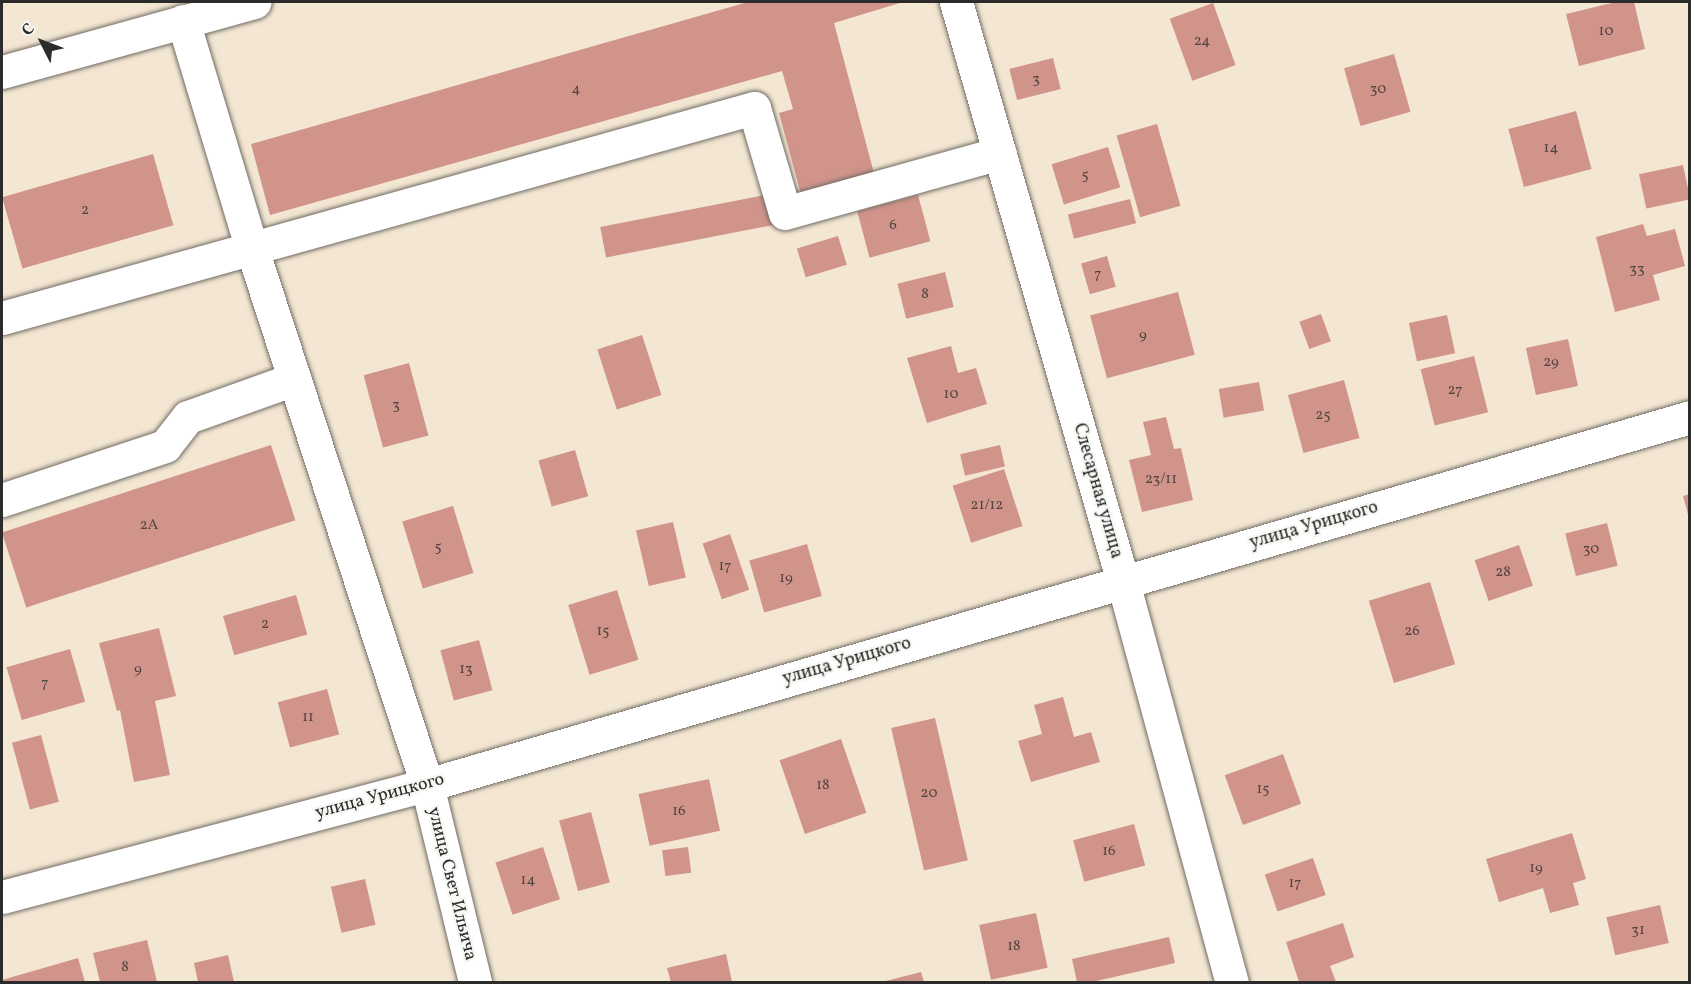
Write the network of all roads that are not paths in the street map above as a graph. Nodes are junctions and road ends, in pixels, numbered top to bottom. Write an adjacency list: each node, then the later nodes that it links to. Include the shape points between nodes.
1 (956, 2): 5 (street, Слесарная улица)
2 (241, 3): 3 (street)
3 (183, 21): 4 (street); 6 (street, улица Свет Ильича)
4 (2, 72)
5 (999, 153): 6 (street, via 786,213 754,108); 11 (street, Слесарная улица)
6 (252, 249): 7 (street); 8 (street, улица Свет Ильича)
7 (2, 318)
8 (294, 379): 10 (street, via 189,417 165,446); 12 (street, улица Свет Ильича)
9 (1689, 417): 11 (street, улица Урицкого)
10 (2, 500)
11 (1123, 582): 12 (street, улица Урицкого); 15 (street, Слесарная улица)
12 (427, 785): 13 (street, улица Урицкого); 14 (street, улица Свет Ильича)
13 (2, 897)
14 (476, 982)
15 (1232, 982)

